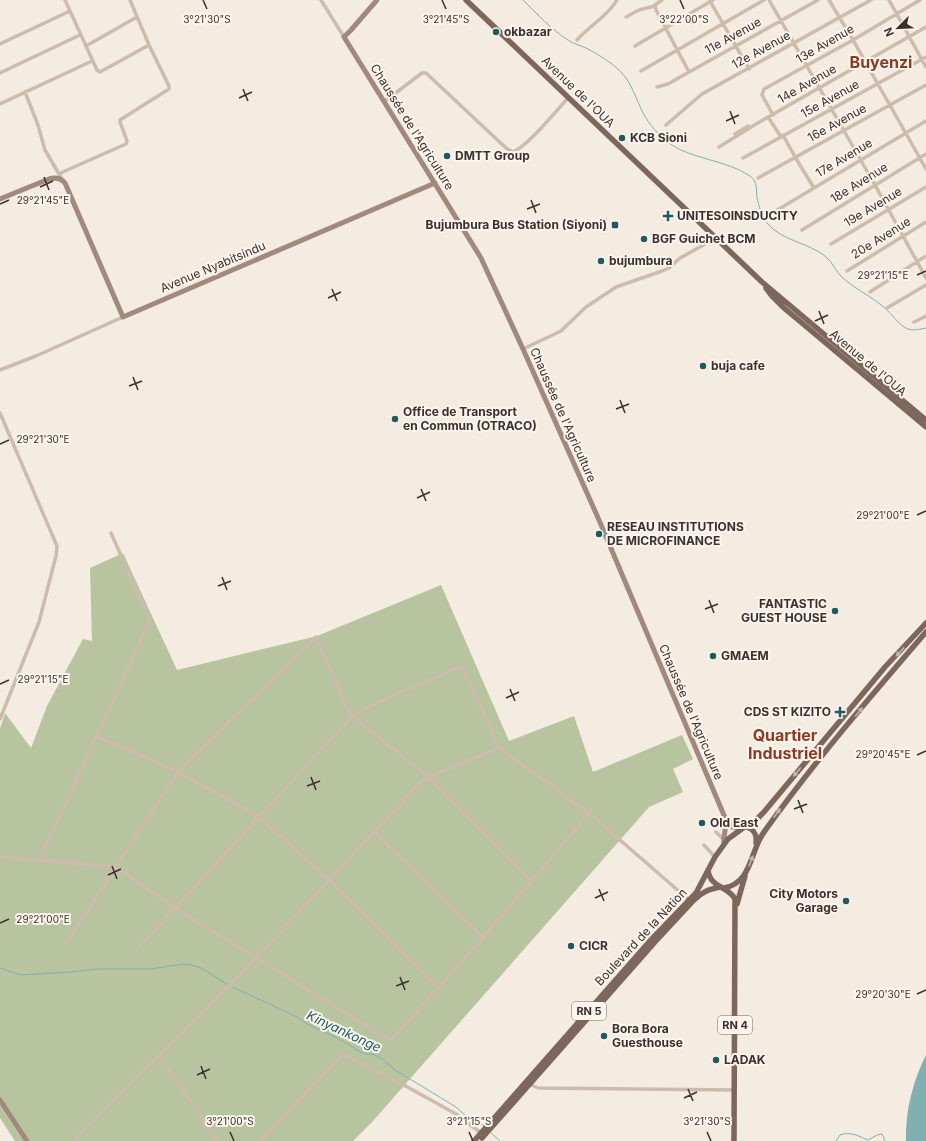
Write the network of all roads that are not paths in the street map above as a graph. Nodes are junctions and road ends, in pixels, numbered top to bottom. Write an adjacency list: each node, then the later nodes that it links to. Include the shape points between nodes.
1 (65, 0): 17 (street)
2 (130, 0): 19 (street)
3 (321, 0): 27 (street, Chaussée de l'Agriculture)
4 (377, 0): 27 (street)
5 (466, 0): 52 (main road, Avenue de l'OUA)
6 (617, 0): 29 (street, via 613,7)
7 (662, 0): 16 (street)
8 (764, 0): 23 (street)
9 (769, 0): 22 (street)
10 (818, 0): 22 (street, 11e Avenue)
11 (829, 0): 21 (street)
12 (871, 0): 21 (street, 12e Avenue)
13 (889, 0): 18 (street)
14 (920, 0): 18 (street, 13e Avenue)
15 (711, 1): 23 (street); 25 (street)
16 (655, 5): 20 (street); 25 (street)
17 (70, 11): 26 (street); 32 (street)
18 (896, 14): 28 (street); 30 (street, 13e Avenue)
19 (137, 16): 33 (street); 34 (street)
20 (626, 17)
21 (840, 18): 30 (street); 31 (street, 12e Avenue)
22 (781, 21): 31 (street); 36 (street, 11e Avenue)
23 (722, 23): 36 (street); 37 (street)
24 (926, 27): 28 (street, 14e Avenue)
25 (665, 28): 35 (street); 37 (street)
26 (80, 36): 34 (street); 46 (street)
27 (344, 37): 53 (street, Chaussée de l'Agriculture)
28 (909, 37): 38 (street); 40 (street, 14e Avenue)
29 (577, 40)
30 (853, 40): 40 (street); 41 (street, 13e Avenue)
31 (794, 43): 41 (street); 43 (street, 12e Avenue)
32 (0, 44)
33 (149, 45): 39 (street, via 101,72 98,72); 72 (street, via 169,86 168,90 120,120 126,144)
34 (86, 46): 39 (street)
35 (635, 46)
36 (736, 46): 43 (street); 45 (street, 11e Avenue)
37 (677, 50): 44 (street); 45 (street)
38 (924, 59): 42 (street); 47 (street, 15e Avenue)
39 (92, 61): 51 (street)
40 (865, 62): 47 (street); 50 (street, 14e Avenue)
41 (807, 66): 50 (street); 57 (street, 13e Avenue, via 764,90 762,95)
42 (926, 67)
43 (749, 69): 60 (street, 12e Avenue, via 702,94)
44 (641, 71)
45 (689, 72): 49 (street, 11e Avenue)
46 (0, 73)
47 (878, 84): 55 (street); 56 (street, 15e Avenue)
48 (926, 85): 55 (street, 16e Avenue)
49 (657, 87)
50 (820, 88): 56 (street); 57 (street, 14e Avenue)
51 (24, 92): 54 (street); 72 (street, via 45,150)
52 (568, 98): 53 (street, via 528,141 514,152 506,148 426,72); 85 (main road, Avenue de l'OUA)
53 (385, 101): 75 (street, Chaussée de l'Agriculture)
54 (0, 104)
55 (890, 105): 61 (street, 16e Avenue); 62 (street)
56 (832, 109): 61 (street); 64 (street, 15e Avenue)
57 (772, 114): 58 (street, 14e Avenue); 63 (street)
58 (768, 117): 64 (street); 65 (street, 14e Avenue)
59 (926, 121): 62 (street, 17e Avenue)
60 (666, 125)
61 (844, 130): 67 (street, 16e Avenue); 70 (street)
62 (906, 133): 69 (street); 70 (street, 17e Avenue)
63 (735, 134)
64 (782, 136): 67 (street); 68 (street, 15e Avenue)
65 (719, 148)
66 (926, 154): 69 (street, 18e Avenue)
67 (795, 157): 73 (street, 16e Avenue); 77 (street)
68 (743, 158)
69 (920, 158): 71 (street); 76 (street, 18e Avenue)
70 (861, 160): 76 (street); 77 (street, 17e Avenue)
71 (926, 169)
72 (59, 174): 74 (street)
73 (758, 178)
74 (62, 180): 79 (street, via 49,179); 96 (street)
75 (435, 183): 96 (street, Avenue Nyabitsindu); 98 (street, Chaussée de l'Agriculture, via 481,258)
76 (875, 185): 80 (street); 83 (street, 18e Avenue)
77 (814, 188): 81 (street, 17e Avenue)
78 (926, 188): 80 (street, 19e Avenue)
79 (0, 200)
80 (889, 210): 84 (street); 86 (street, 19e Avenue)
81 (774, 212)
82 (926, 222): 84 (street, 20e Avenue)
83 (802, 230)
84 (903, 237): 88 (street); 89 (street, 20e Avenue)
85 (716, 238): 93 (main road, Avenue de l'OUA, via 762,282 772,296); 98 (street, via 662,271 616,287 586,307 561,330)
86 (831, 244)
87 (926, 256): 88 (street)
88 (917, 261): 90 (street); 92 (street)
89 (847, 271)
90 (926, 278)
91 (926, 285): 94 (street)
92 (870, 292)
93 (786, 306): 101 (main road, Avenue de l'OUA); 102 (main road, Avenue de l'OUA)
94 (887, 308)
95 (926, 316): 97 (street)
96 (123, 317): 99 (street, Avenue Nyabitsindu)
97 (914, 322)
98 (523, 349): 116 (street, Chaussée de l'Agriculture, via 599,520)
99 (0, 370)
100 (0, 413): 107 (street, via 57,546 39,622)
101 (926, 420)
102 (926, 427)
103 (111, 533): 110 (street, via 149,621)
104 (926, 623): 108 (main road, Boulevard de la Nation, one-way to 108)
105 (926, 632): 109 (main road, one-way to 105)
106 (352, 716): 111 (street, via 462,666); 112 (street, via 316,638); 113 (street); 115 (street)
107 (0, 719)
108 (837, 725): 109 (main road); 117 (main road, Boulevard de la Nation, one-way to 117, via 764,812)
109 (843, 730): 122 (main road, one-way to 109, via 762,833)
110 (96, 736): 112 (street); 125 (street)
111 (499, 748): 113 (street); 114 (street)
112 (178, 772): 115 (street); 126 (street)
113 (428, 777): 118 (street); 130 (street)
114 (589, 813): 130 (street); 132 (street)
115 (259, 818): 129 (street); 133 (street)
116 (726, 820): 117 (street, via 732,828); 120 (street)
117 (745, 827): 120 (main road, Boulevard de la Nation); 122 (main road, via 756,835)
118 (375, 832): 129 (street); 135 (street)
119 (716, 832): 120 (street)
120 (724, 842): 124 (main road, Boulevard de la Nation)
121 (704, 845): 124 (street)
122 (756, 846): 128 (main road, one-way to 122)
123 (0, 857): 125 (street)
124 (715, 857): 127 (main road, Boulevard de la Nation)
125 (39, 860): 126 (street)
126 (116, 867): 133 (street); 136 (street)
127 (708, 870): 131 (main road, via 712,881); 132 (main road, Boulevard de la Nation)
128 (745, 875): 131 (main road, Boulevard de la Nation, via 736,884); 134 (main road, RN 4)
129 (329, 880): 138 (street); 139 (street)
130 (531, 881): 135 (street)
131 (722, 888): 132 (main road, Boulevard de la Nation, via 707,890); 134 (main road, RN 4, via 734,896)
132 (691, 900): 141 (main road, Boulevard de la Nation / RN 5)
133 (174, 907): 137 (street); 138 (street)
134 (736, 908): 142 (main road, RN 4)
135 (483, 938): 139 (street)
136 (66, 943)
137 (140, 946)
138 (257, 958): 139 (street, via 390,1040); 140 (street)
139 (439, 987)
140 (160, 1056): 146 (street); 147 (street)
141 (528, 1083): 142 (street, via 538,1088); 144 (main road, Boulevard de la Nation / RN 5)
142 (734, 1090): 151 (main road, RN 4)
143 (0, 1100): 145 (street)
144 (486, 1130): 148 (street, via 343,1054); 149 (main road, Boulevard de la Nation / RN 5); 150 (main road, Boulevard de la Nation / RN 5)
145 (27, 1141)
146 (73, 1141)
147 (217, 1141)
148 (260, 1141)
149 (474, 1141)
150 (479, 1141)
151 (734, 1141)

